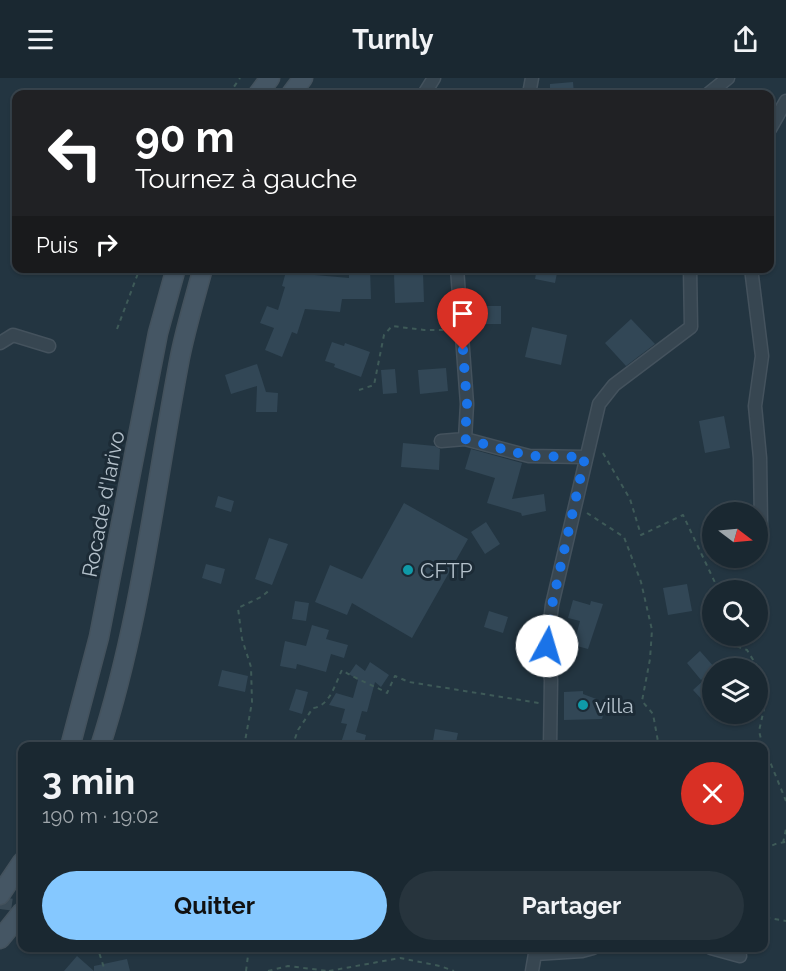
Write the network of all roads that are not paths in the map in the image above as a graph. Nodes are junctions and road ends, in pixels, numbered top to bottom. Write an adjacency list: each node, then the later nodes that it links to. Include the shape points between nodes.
1 (728, 78): 2 (street)
2 (713, 90)
3 (786, 101): 4 (street)
4 (774, 122)
5 (175, 273): 16 (main road, Rocade d'Iarivo, via 158,333 99,637)
6 (202, 273): 17 (main road, via 181,354 135,611 116,700)
7 (457, 273): 12 (street, via 467,404)
8 (690, 273): 14 (street, via 691,327 614,385 599,404)
9 (752, 273): 15 (street, via 762,356 755,406)
10 (0, 343): 11 (street, via 13,335)
11 (49, 346)
12 (465, 439): 13 (street); 14 (street, via 529,456)
13 (441, 441)
14 (585, 457): 18 (street, via 552,605 547,646)
15 (760, 502)
16 (71, 742)
17 (102, 742)
18 (550, 742)
19 (18, 868): 20 (main road)
20 (0, 895)
21 (18, 917): 22 (main road)
22 (0, 939)
23 (535, 952): 26 (street)
24 (726, 952): 25 (street)
25 (740, 956)
26 (532, 971)

